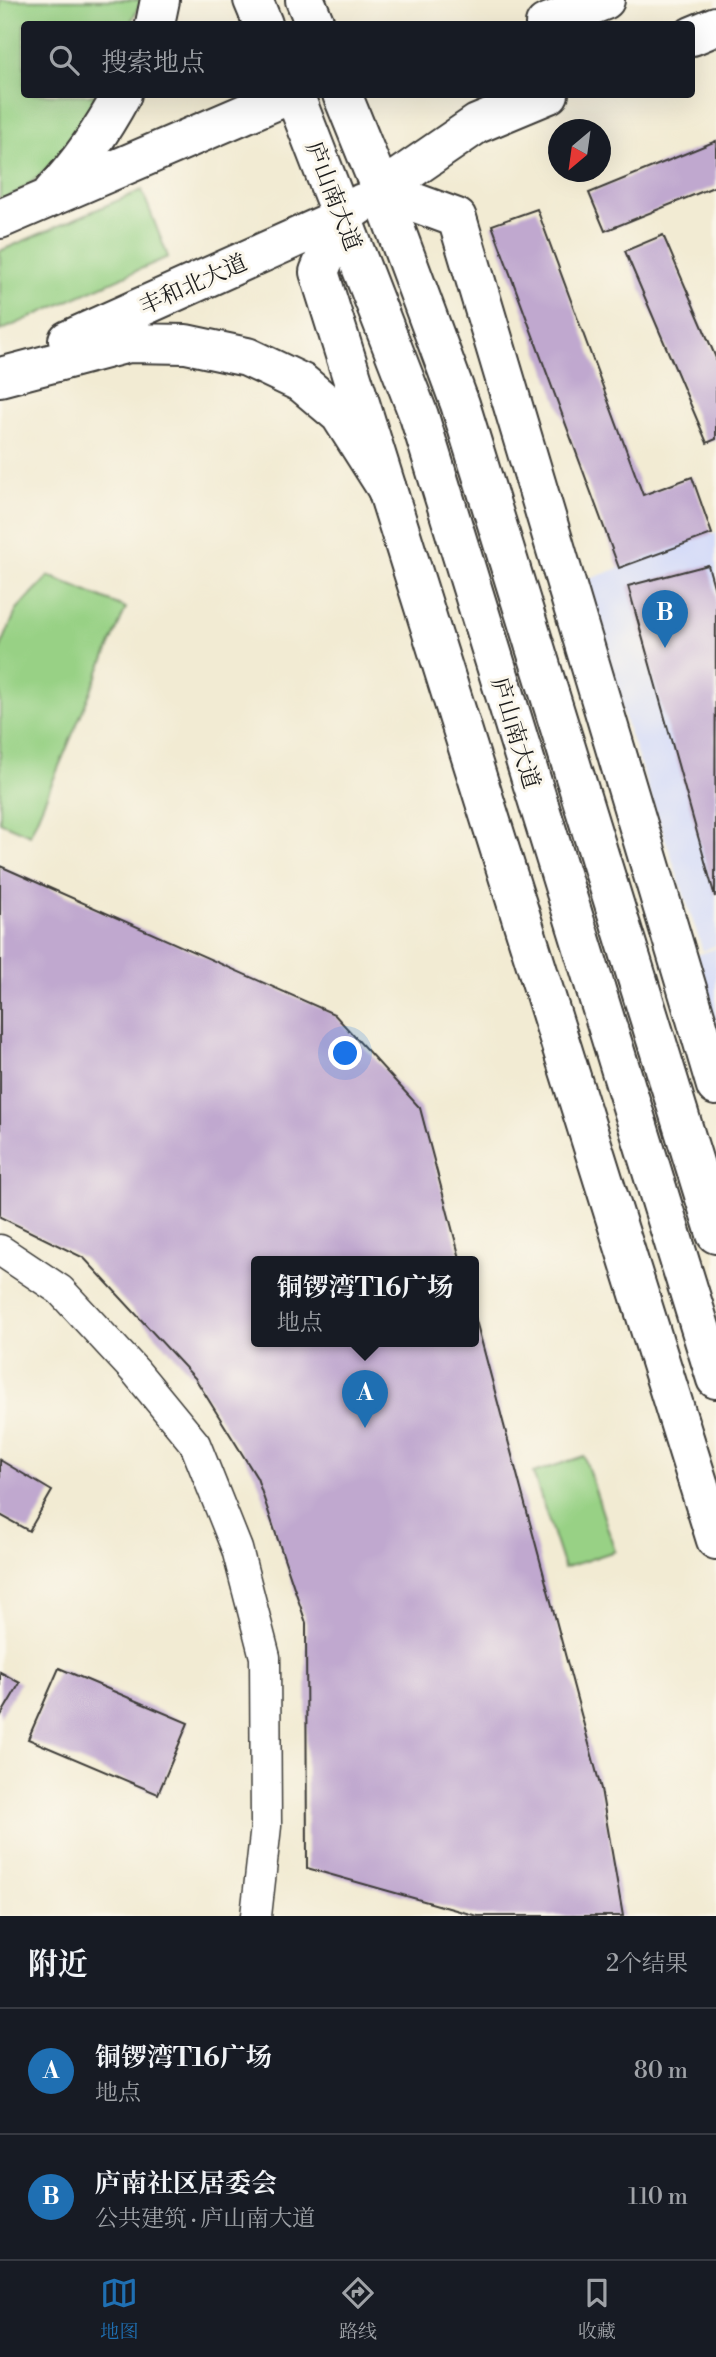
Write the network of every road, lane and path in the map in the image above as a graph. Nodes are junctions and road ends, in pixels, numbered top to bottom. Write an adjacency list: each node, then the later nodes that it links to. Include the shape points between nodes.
1 (160, 0): 5 (main road)
2 (253, 0): 6 (main road)
3 (305, 0): 7 (main road)
4 (605, 0): 8 (main road)
5 (156, 21)
6 (262, 21)
7 (314, 21)
8 (552, 21)
9 (716, 26): 10 (main road)
10 (695, 34)
11 (120, 98): 17 (main road, via 97,139)
12 (284, 98): 17 (main road)
13 (295, 98): 18 (main road, 庐山南大道)
14 (344, 98): 16 (main road, 庐山南大道)
15 (539, 98): 16 (main road, 丰和北大道, via 477,124)
16 (381, 190): 18 (main road, 丰和北大道); 23 (main road, via 457,218); 24 (main road, 庐山南大道, via 460,404)
17 (46, 199): 19 (main road)
18 (342, 217): 20 (main road, 丰和北大道); 22 (main road, via 319,272); 26 (main road, 庐山南大道, via 419,416)
19 (0, 219)
20 (0, 370)
21 (0, 377): 22 (main road, via 129,343 186,344 247,357 302,383 340,415)
22 (387, 489): 27 (main road)
23 (716, 1086)
24 (716, 1234)
25 (0, 1250): 28 (street, via 60,1290 195,1444 237,1549 265,1657 267,1826)
26 (716, 1379)
27 (716, 1540)
28 (256, 1916)

